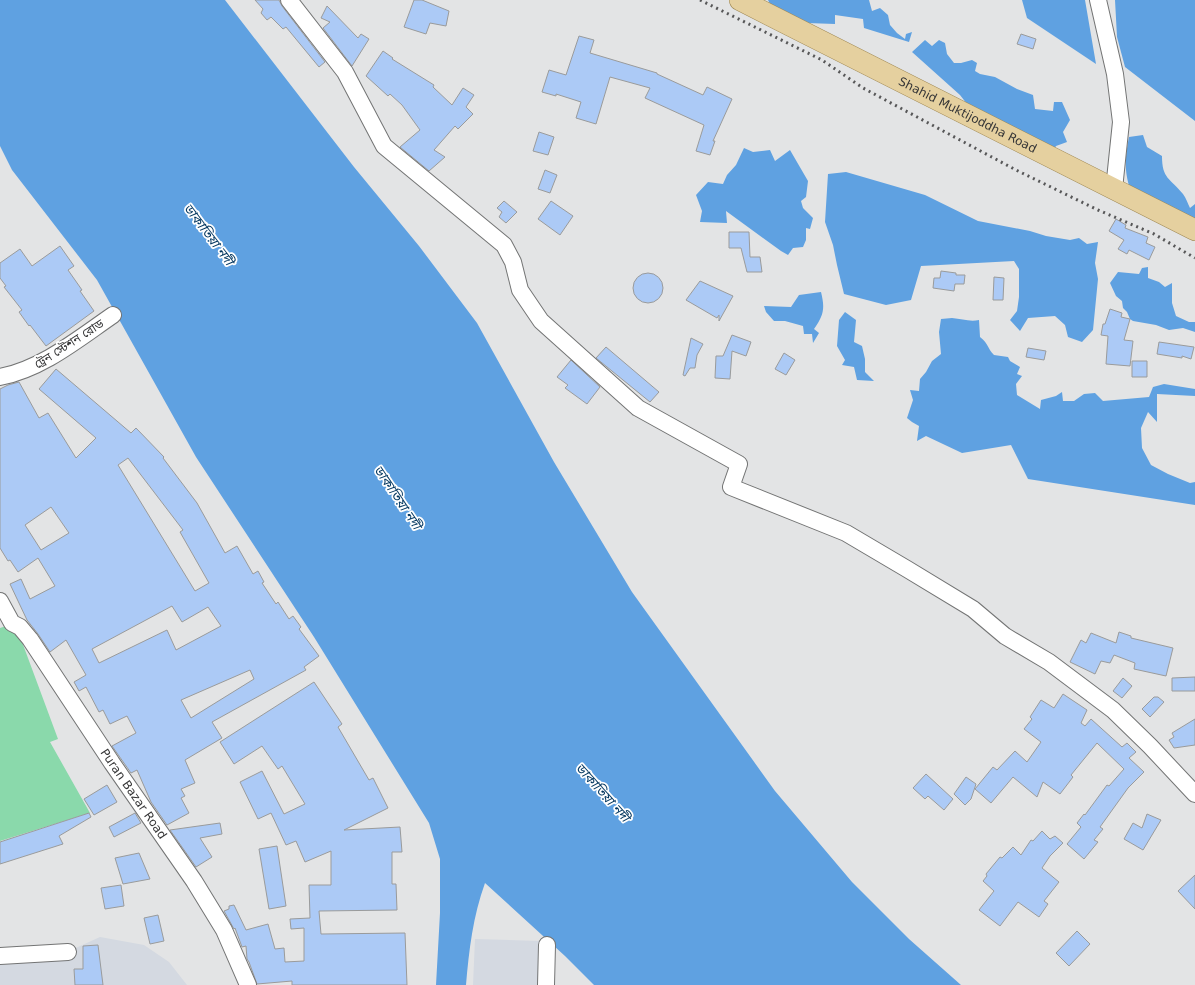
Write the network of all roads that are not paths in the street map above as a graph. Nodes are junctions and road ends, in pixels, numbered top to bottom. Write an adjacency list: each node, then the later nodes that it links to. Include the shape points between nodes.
1 (289, 0): 10 (street, via 345,72 384,146 504,245 513,262 520,290 541,321 638,408 739,464 731,487 846,533 973,609 1005,636 1049,662 1113,710)
2 (740, 0): 4 (main road, Shahid Muktijoddha Road)
3 (1098, 0): 4 (street, via 1115,74 1121,122)
4 (1114, 189): 5 (main road, Shahid Muktijoddha Road)
5 (1195, 230)
6 (113, 315): 7 (street, ট্রেন স্টেশন রোড, via 28,370)
7 (0, 377)
8 (0, 601): 9 (street)
9 (6, 625): 14 (street, Puran Bazar Road, via 20,627 30,639 194,881 224,930)
10 (1195, 794)
11 (547, 945): 15 (street)
12 (68, 952): 13 (street)
13 (0, 956)
14 (248, 985)
15 (546, 985)

